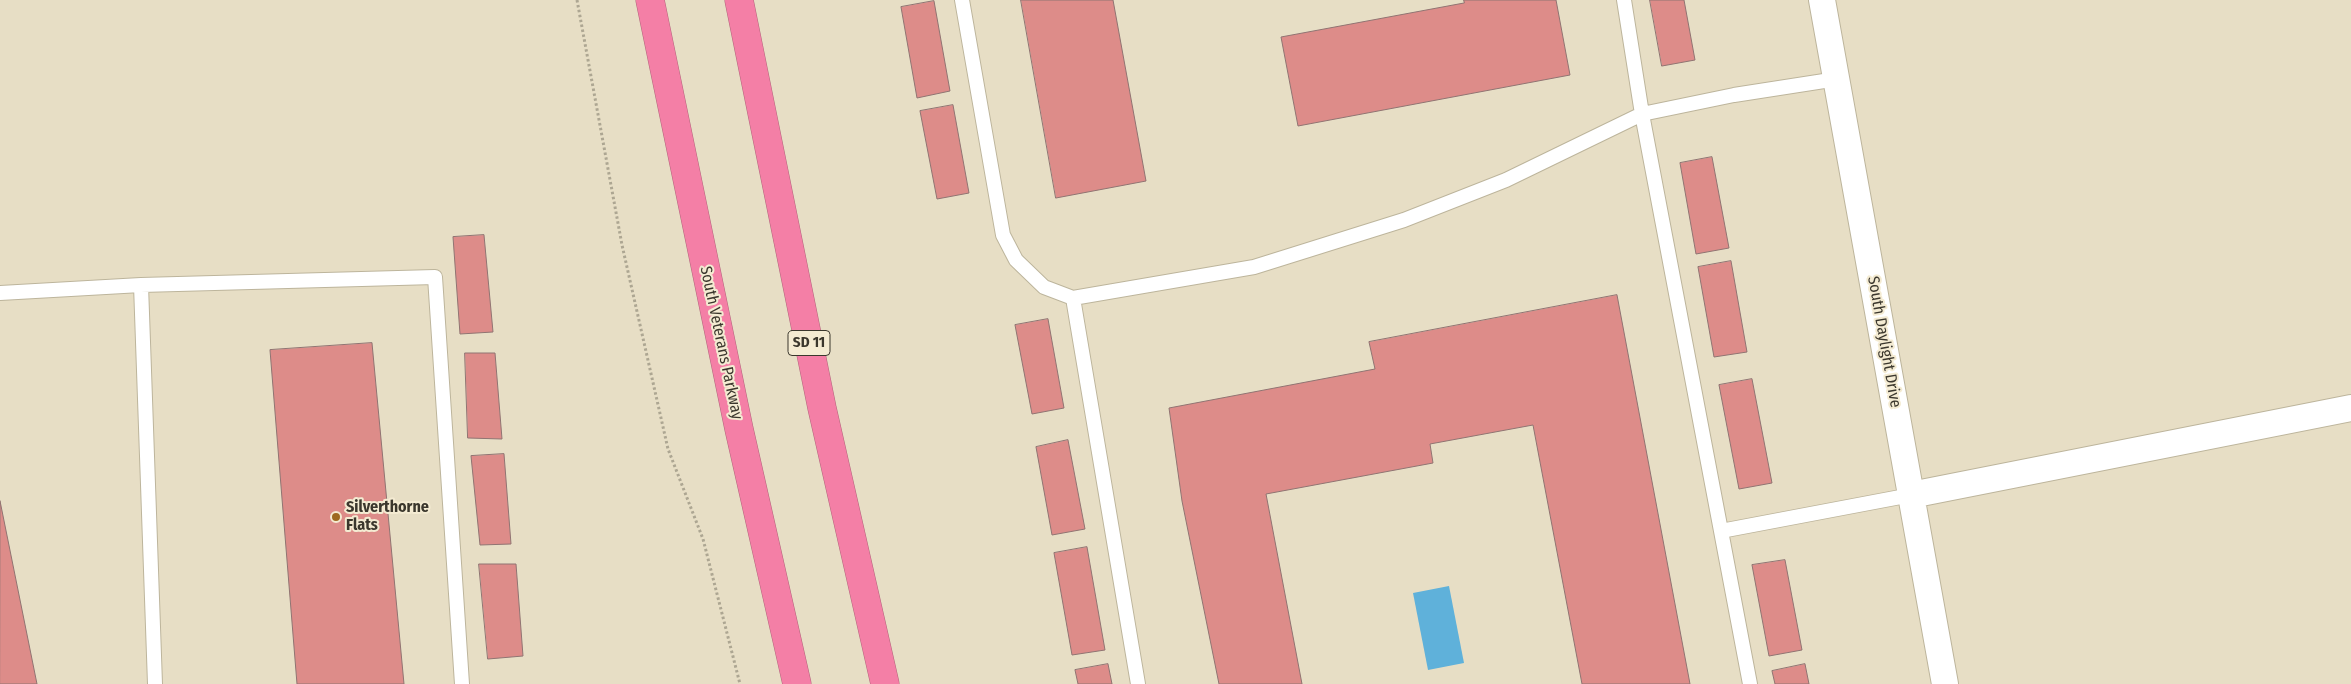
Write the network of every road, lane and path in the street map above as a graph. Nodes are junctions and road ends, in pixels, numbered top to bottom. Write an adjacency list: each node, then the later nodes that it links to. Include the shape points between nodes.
1 (577, 0): 17 (path, via 622,245 668,450 704,539)
2 (650, 0): 18 (highway, South Veterans Parkway, via 739,429)
3 (739, 0): 19 (highway, SD 11, via 822,408)
4 (962, 0): 11 (lane, via 1003,235 1016,260 1044,287)
5 (1624, 0): 8 (lane)
6 (1822, 0): 7 (street, South Daylight Drive)
7 (1837, 79): 8 (lane); 13 (street, South Daylight Drive)
8 (1642, 114): 11 (lane, via 1506,180 1404,220 1254,267); 14 (lane)
9 (141, 285): 10 (lane); 15 (lane); 16 (lane, via 435,278)
10 (0, 293)
11 (1073, 298): 20 (lane)
12 (2351, 408): 13 (street)
13 (1911, 495): 14 (lane); 22 (street, South Daylight Drive)
14 (1721, 531): 21 (lane)
15 (155, 684)
16 (462, 684)
17 (740, 684)
18 (797, 684)
19 (885, 684)
20 (1138, 684)
21 (1750, 684)
22 (1945, 684)

